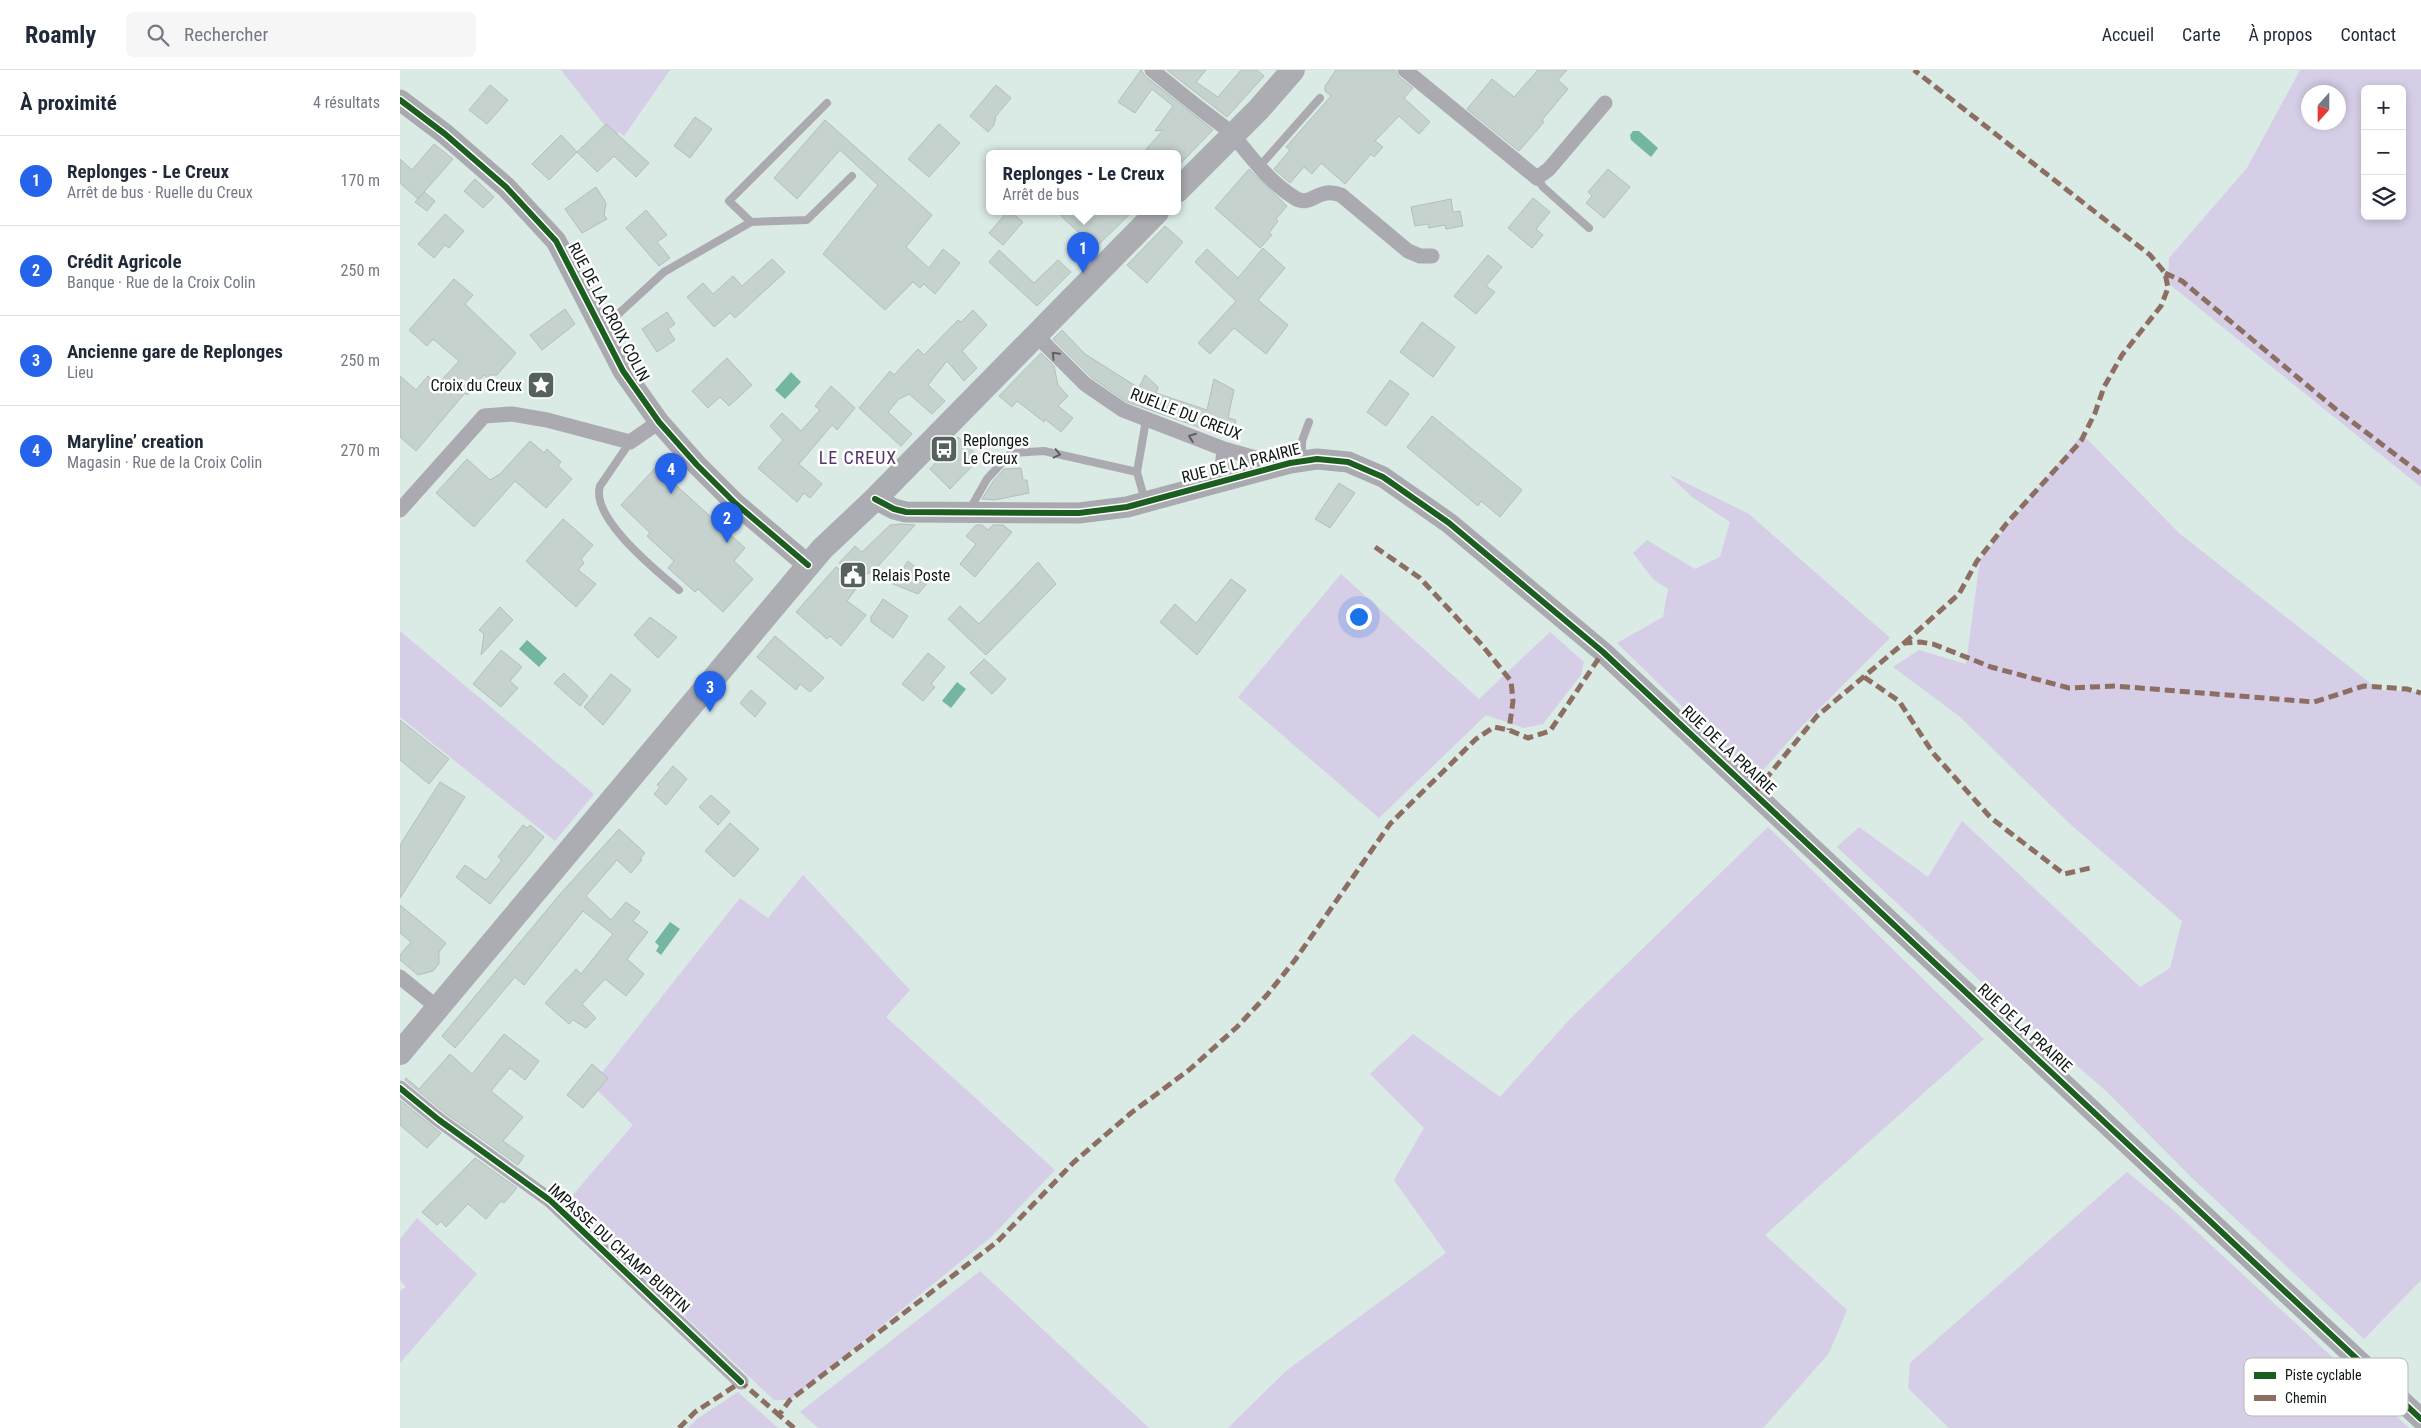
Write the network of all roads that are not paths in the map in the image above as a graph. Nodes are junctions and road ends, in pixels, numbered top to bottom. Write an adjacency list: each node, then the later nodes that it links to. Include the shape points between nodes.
1 (1152, 70): 8 (street)
2 (1293, 70): 8 (main road)
3 (1405, 70): 11 (street)
4 (1320, 98): 9 (lane)
5 (400, 100): 17 (street, RUE DE LA CROIX COLIN, via 506,187 556,241)
6 (1605, 102): 11 (street, via 1549,169)
7 (827, 103): 14 (lane, via 729,201)
8 (1232, 135): 9 (street); 12 (main road)
9 (1259, 168): 16 (street, via 1303,201 1322,193 1341,195 1408,251)
10 (852, 176): 14 (lane, via 807,220)
11 (1537, 178): 15 (lane)
12 (1181, 188)
13 (1154, 215): 18 (main road)
14 (751, 222): 17 (lane, via 664,272)
15 (1589, 228)
16 (1432, 256)
17 (601, 330): 20 (street, RUE DE LA CROIX COLIN, via 627,378)
18 (1036, 335): 19 (street, RUELLE DU CREUX, one-way to 18, via 1123,410 1085,384); 27 (main road)
19 (1146, 420): 23 (street, RUELLE DU CREUX, one-way to 19); 25 (lane)
20 (659, 422): 22 (street); 31 (street, RUE DE LA CROIX COLIN, via 735,503)
21 (1309, 422): 24 (lane)
22 (630, 442): 29 (street, via 547,420 512,414 484,416); 32 (lane, via 598,494 603,508 628,543)
23 (1224, 449): 24 (street, RUELLE DU CREUX, via 1263,460); 26 (street)
24 (1296, 462): 26 (street, RUE DE LA PRAIRIE); 37 (street, RUE DE LA PRAIRIE, via 1325,459 1348,462 1366,468 1403,489 1449,523 1603,652)
25 (1137, 472): 28 (lane); 30 (lane, one-way to 25, via 987,479 1011,453 1044,451)
26 (1221, 481): 28 (street, RUE DE LA PRAIRIE)
27 (875, 499): 30 (street, RUE DE LA PRAIRIE, via 906,512); 31 (main road)
28 (1145, 502): 30 (street, RUE DE LA PRAIRIE, via 1079,512)
29 (400, 510)
30 (969, 511)
31 (808, 565): 34 (main road)
32 (680, 590)
33 (400, 977): 34 (street)
34 (438, 1008): 35 (main road)
35 (400, 1053)
36 (400, 1088): 38 (street, IMPASSE DU CHAMP BURTIN, via 551,1202)
37 (2356, 1358)
38 (741, 1382)
39 (2408, 1407): 40 (street, RUE DE LA PRAIRIE)
40 (2421, 1419)

